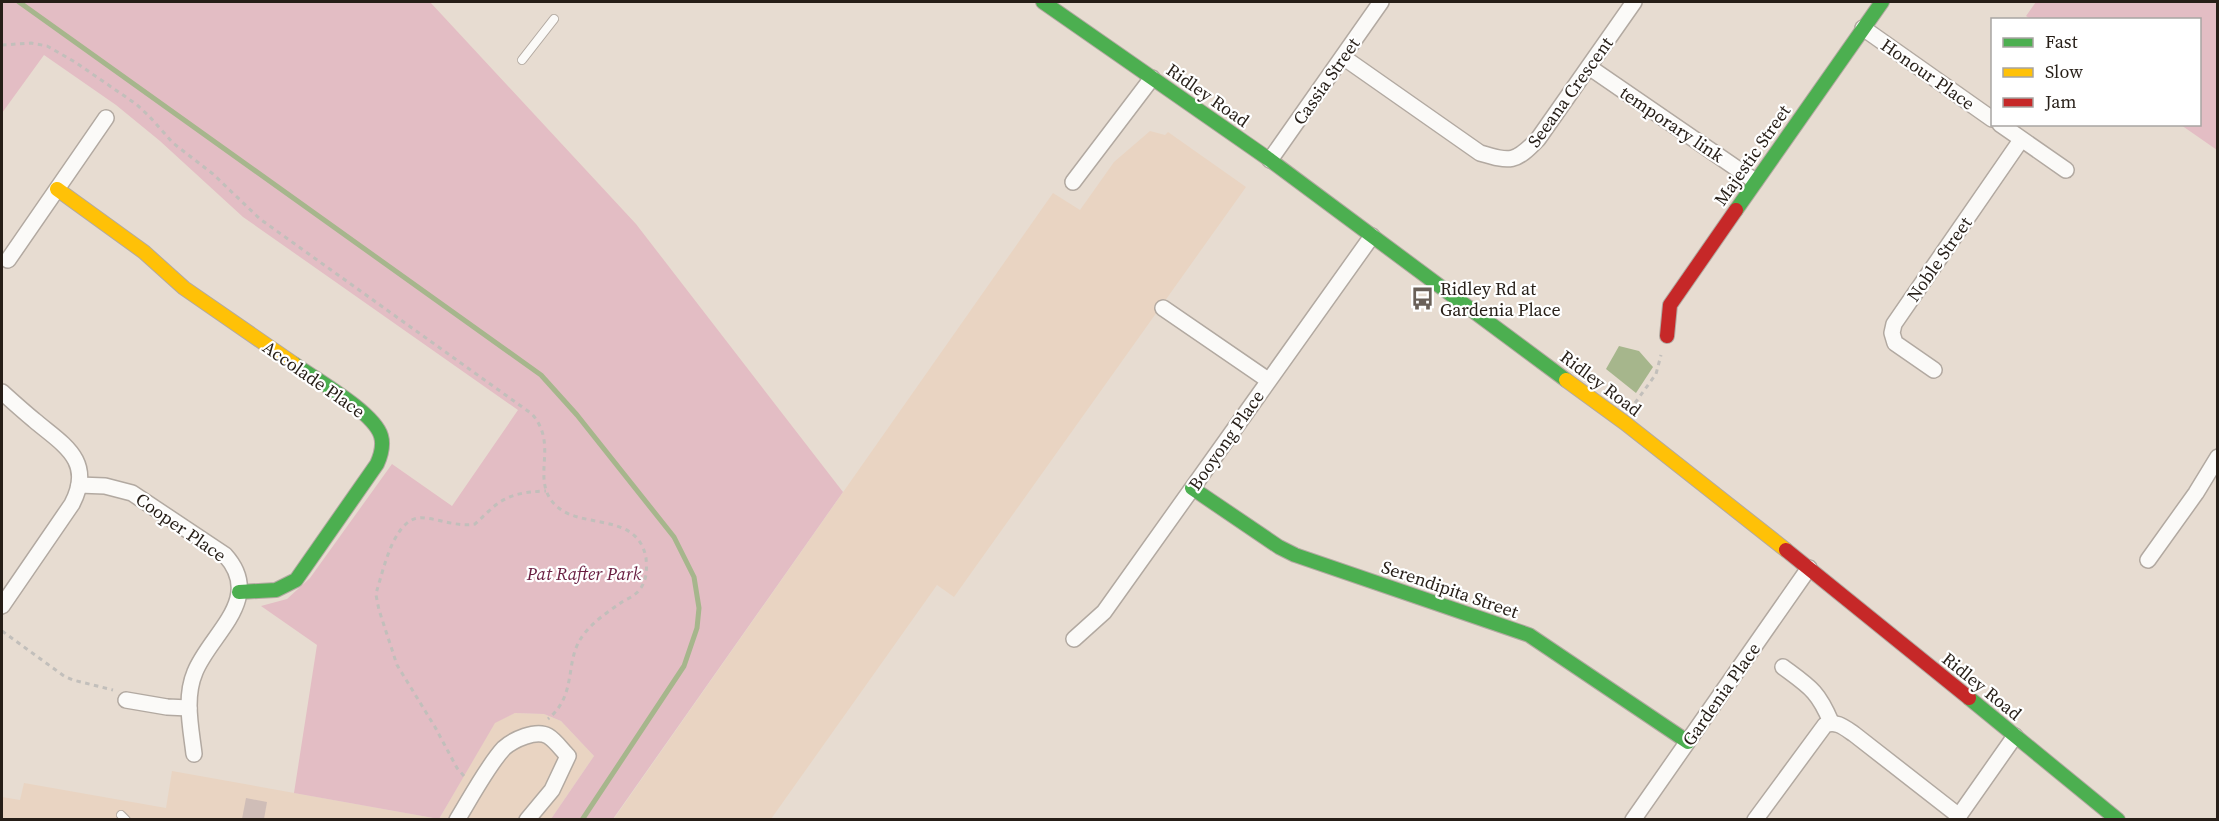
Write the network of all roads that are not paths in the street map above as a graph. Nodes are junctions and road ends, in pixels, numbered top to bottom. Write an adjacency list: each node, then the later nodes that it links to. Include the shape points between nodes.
1 (1043, 2): 10 (street, Ridley Road)
2 (1381, 2): 7 (street, Cassia Street)
3 (1634, 2): 9 (street, Seeana Crescent)
4 (1882, 2): 6 (street, Majestic Street)
5 (554, 19): 8 (lane)
6 (1863, 28): 12 (street, Honour Place); 17 (street, Majestic Street)
7 (1343, 57): 9 (street, Seeana Crescent, via 1480,153 1503,160 1521,157 1538,139); 15 (street, Cassia Street)
8 (522, 60)
9 (1589, 67): 17 (street, temporary link)
10 (1152, 78): 15 (street, Ridley Road); 18 (street)
11 (106, 118): 19 (street)
12 (1991, 118)
13 (2003, 126): 14 (street)
14 (2022, 140): 16 (street); 24 (street, Noble Street, via 1894,324 1895,343)
15 (1270, 160): 20 (street, Ridley Road)
16 (2066, 170)
17 (1755, 181): 23 (street, Majestic Street, via 1670,306)
18 (1073, 182)
19 (57, 189): 21 (street); 32 (street, Accolade Place, via 144,252 184,288 364,413 382,434 383,449 377,464 296,579 275,591)
20 (1372, 236): 25 (street, Booyong Place); 31 (street, Ridley Road, via 1625,423)
21 (8, 260)
22 (1163, 308): 25 (street)
23 (1667, 336)
24 (1934, 370)
25 (1268, 380): 29 (street, Booyong Place)
26 (2, 392): 28 (street, via 69,448)
27 (2217, 457): 30 (street)
28 (79, 485): 32 (street, Cooper Place, via 119,488 144,500 225,555 235,567); 33 (street, via 72,504)
29 (1192, 488): 34 (street, Booyong Place, via 1104,612); 40 (street, Serendipita Street, via 1295,555 1529,635)
30 (2148, 560)
31 (1809, 568): 39 (street, Ridley Road); 40 (street, Gardenia Place)
32 (239, 592): 37 (street, via 235,610 195,672)
33 (2, 606)
34 (1074, 639)
35 (1783, 667): 38 (street, via 1810,686 1822,700)
36 (126, 700): 37 (street)
37 (189, 708): 41 (street)
38 (1831, 722): 42 (street, via 1854,734); 46 (street)
39 (2014, 736): 42 (street); 47 (street, Ridley Road)
40 (1688, 742): 45 (street, Gardenia Place)
41 (194, 754)
42 (1958, 818)
43 (458, 819): 44 (street, via 505,747 525,736 547,735 568,756 552,790)
44 (527, 819)
45 (1633, 819)
46 (1755, 819)
47 (2118, 819)

